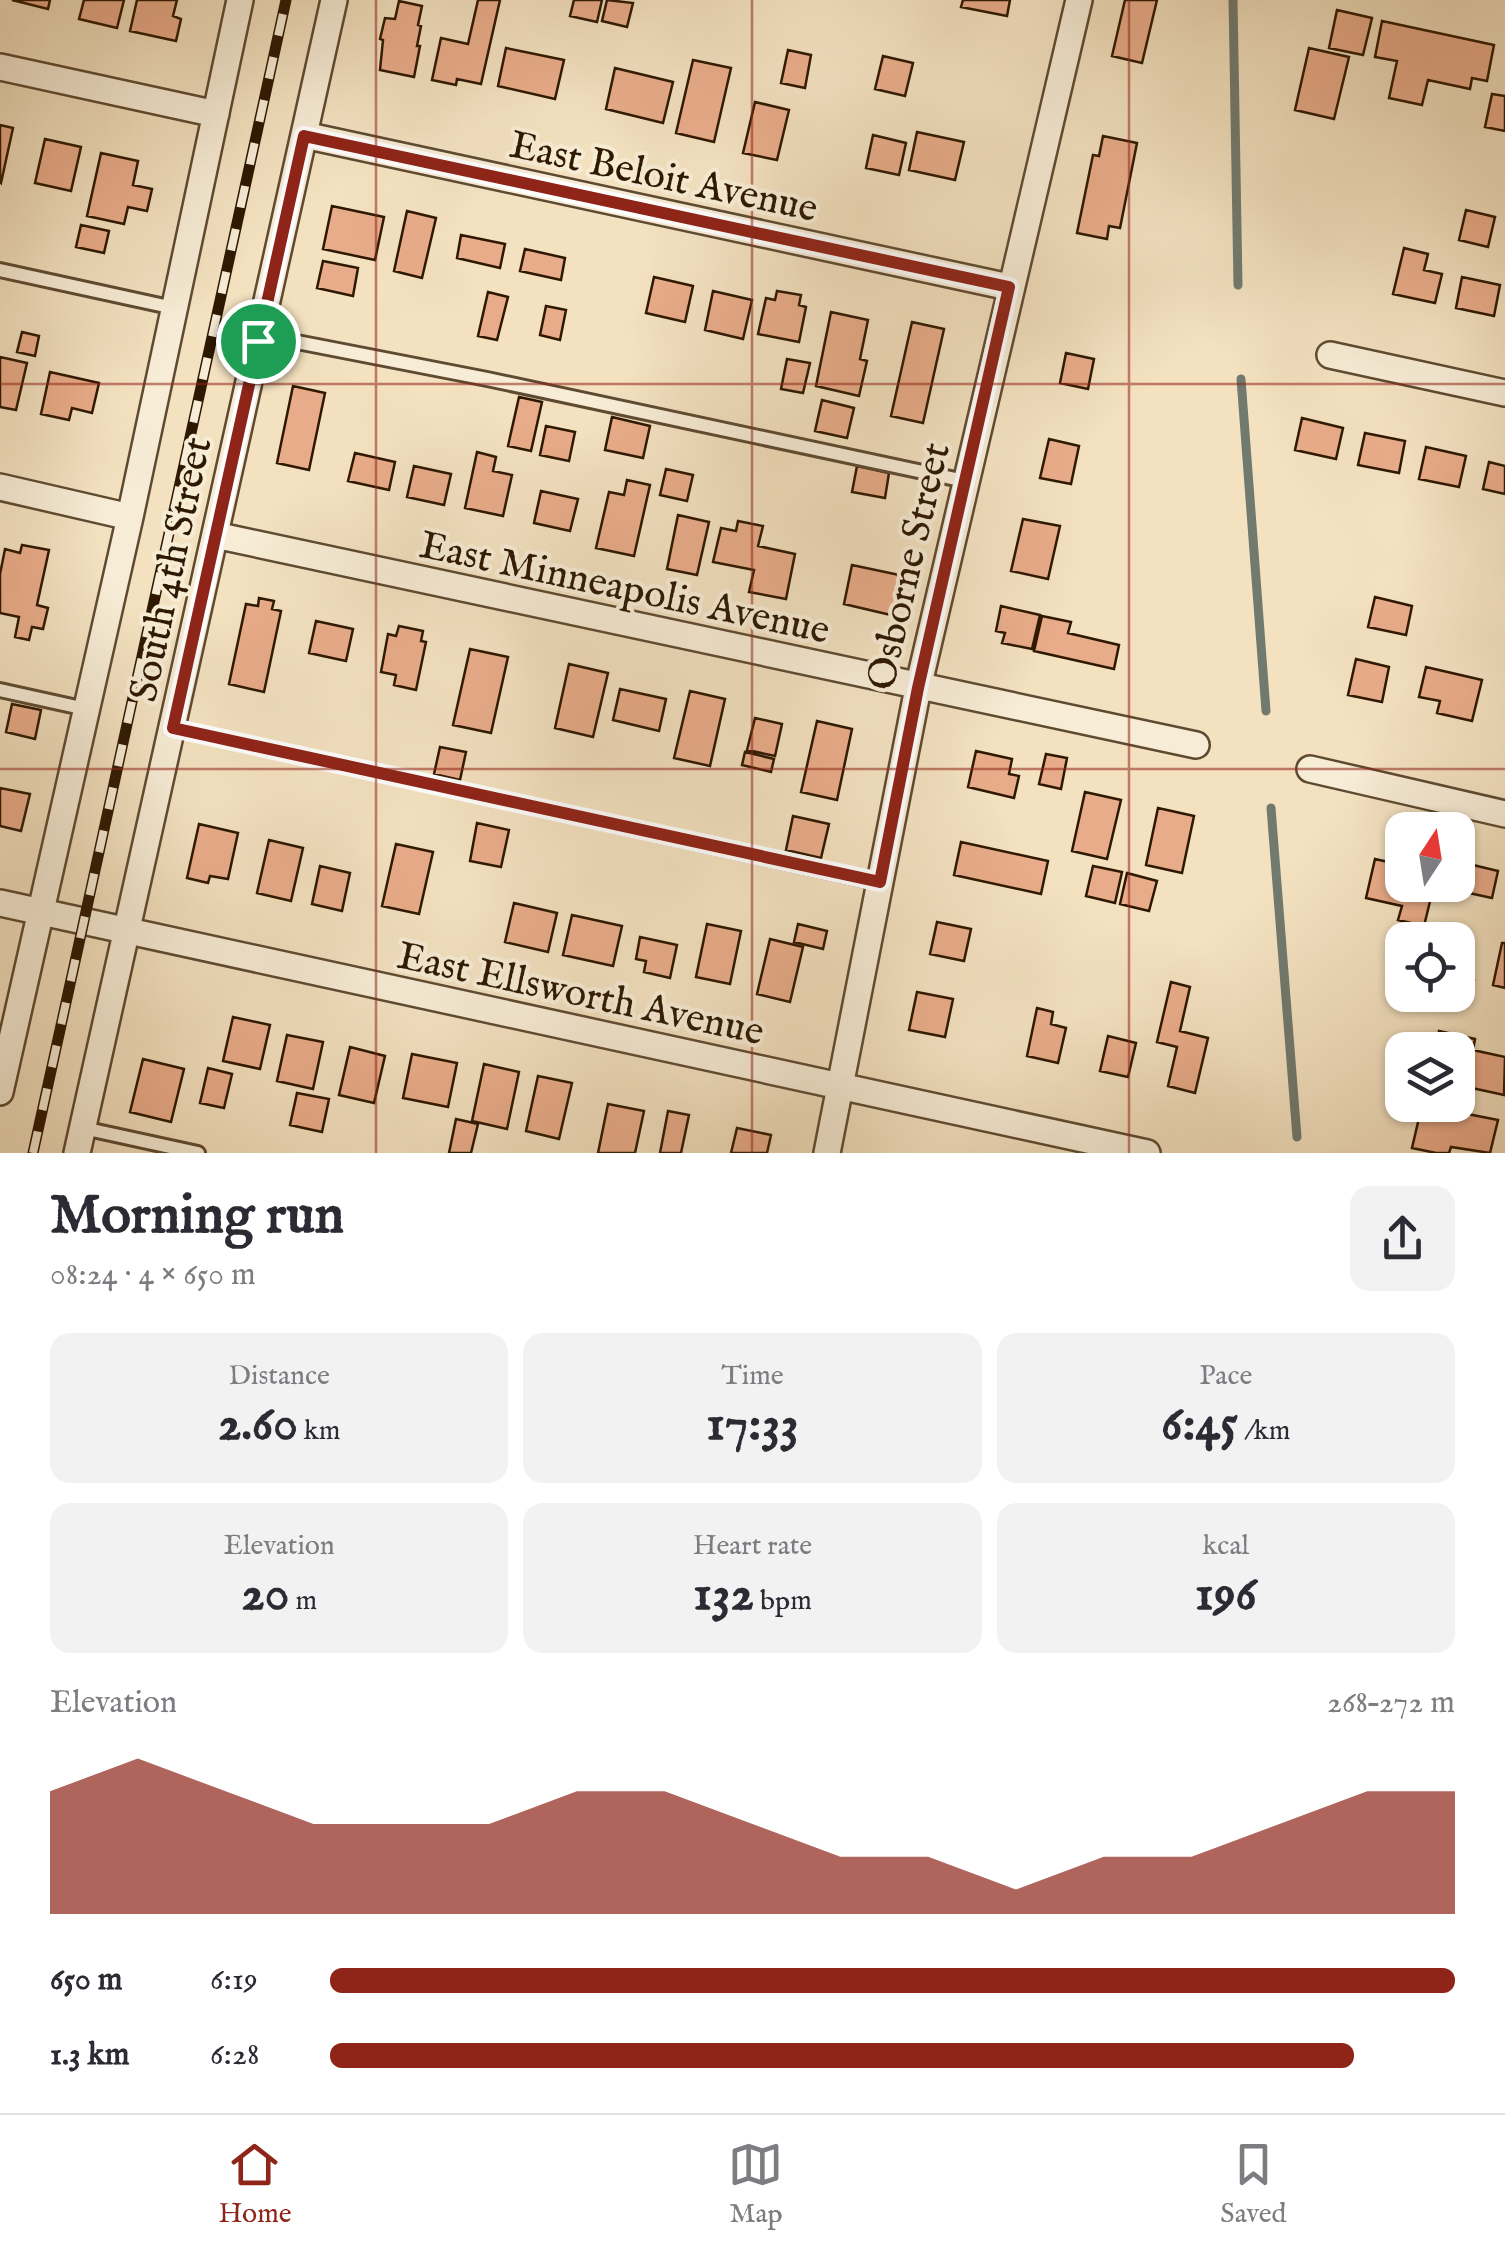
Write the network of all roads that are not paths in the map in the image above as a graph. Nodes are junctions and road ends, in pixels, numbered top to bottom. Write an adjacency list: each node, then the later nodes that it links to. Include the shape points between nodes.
1 (240, 0): 5 (street, South 4th Street)
2 (334, 0): 6 (street, South 4th Street)
3 (1078, 0): 8 (street, Osborne Street)
4 (0, 67): 5 (street)
5 (216, 114): 9 (street, South 4th Street)
6 (304, 136): 8 (street, East Beloit Avenue); 10 (street, South 4th Street)
7 (0, 270): 9 (lane)
8 (1009, 287): 13 (street, Osborne Street)
9 (174, 308): 15 (street, South 4th Street)
10 (258, 341): 13 (lane, via 296,342 487,380); 16 (street, South 4th Street)
11 (1330, 356): 12 (street)
12 (1505, 394)
13 (965, 482): 17 (street, Osborne Street)
14 (0, 488): 15 (street)
15 (130, 516): 19 (street, South 4th Street)
16 (215, 535): 17 (street, East Minneapolis Avenue); 20 (street, South 4th Street)
17 (918, 688): 21 (street, East Minneapolis Avenue); 24 (street, Osborne Street)
18 (0, 690): 19 (lane)
19 (86, 709): 26 (street, South 4th Street)
20 (173, 728): 24 (lane); 27 (street, South 4th Street)
21 (1196, 746)
22 (1310, 769): 23 (street)
23 (1505, 814)
24 (880, 882): 28 (street, Osborne Street)
25 (0, 903): 26 (street, East Ellsworth Avenue)
26 (39, 912): 27 (street, East Ellsworth Avenue); 29 (street, South 4th Street)
27 (128, 931): 28 (street, East Ellsworth Avenue); 30 (street, South 4th Street)
28 (841, 1087): 32 (street, Osborne Street); 33 (street, East Ellsworth Avenue)
29 (0, 1092)
30 (80, 1140): 31 (lane)
31 (198, 1153)
32 (827, 1153)
33 (1146, 1153)

